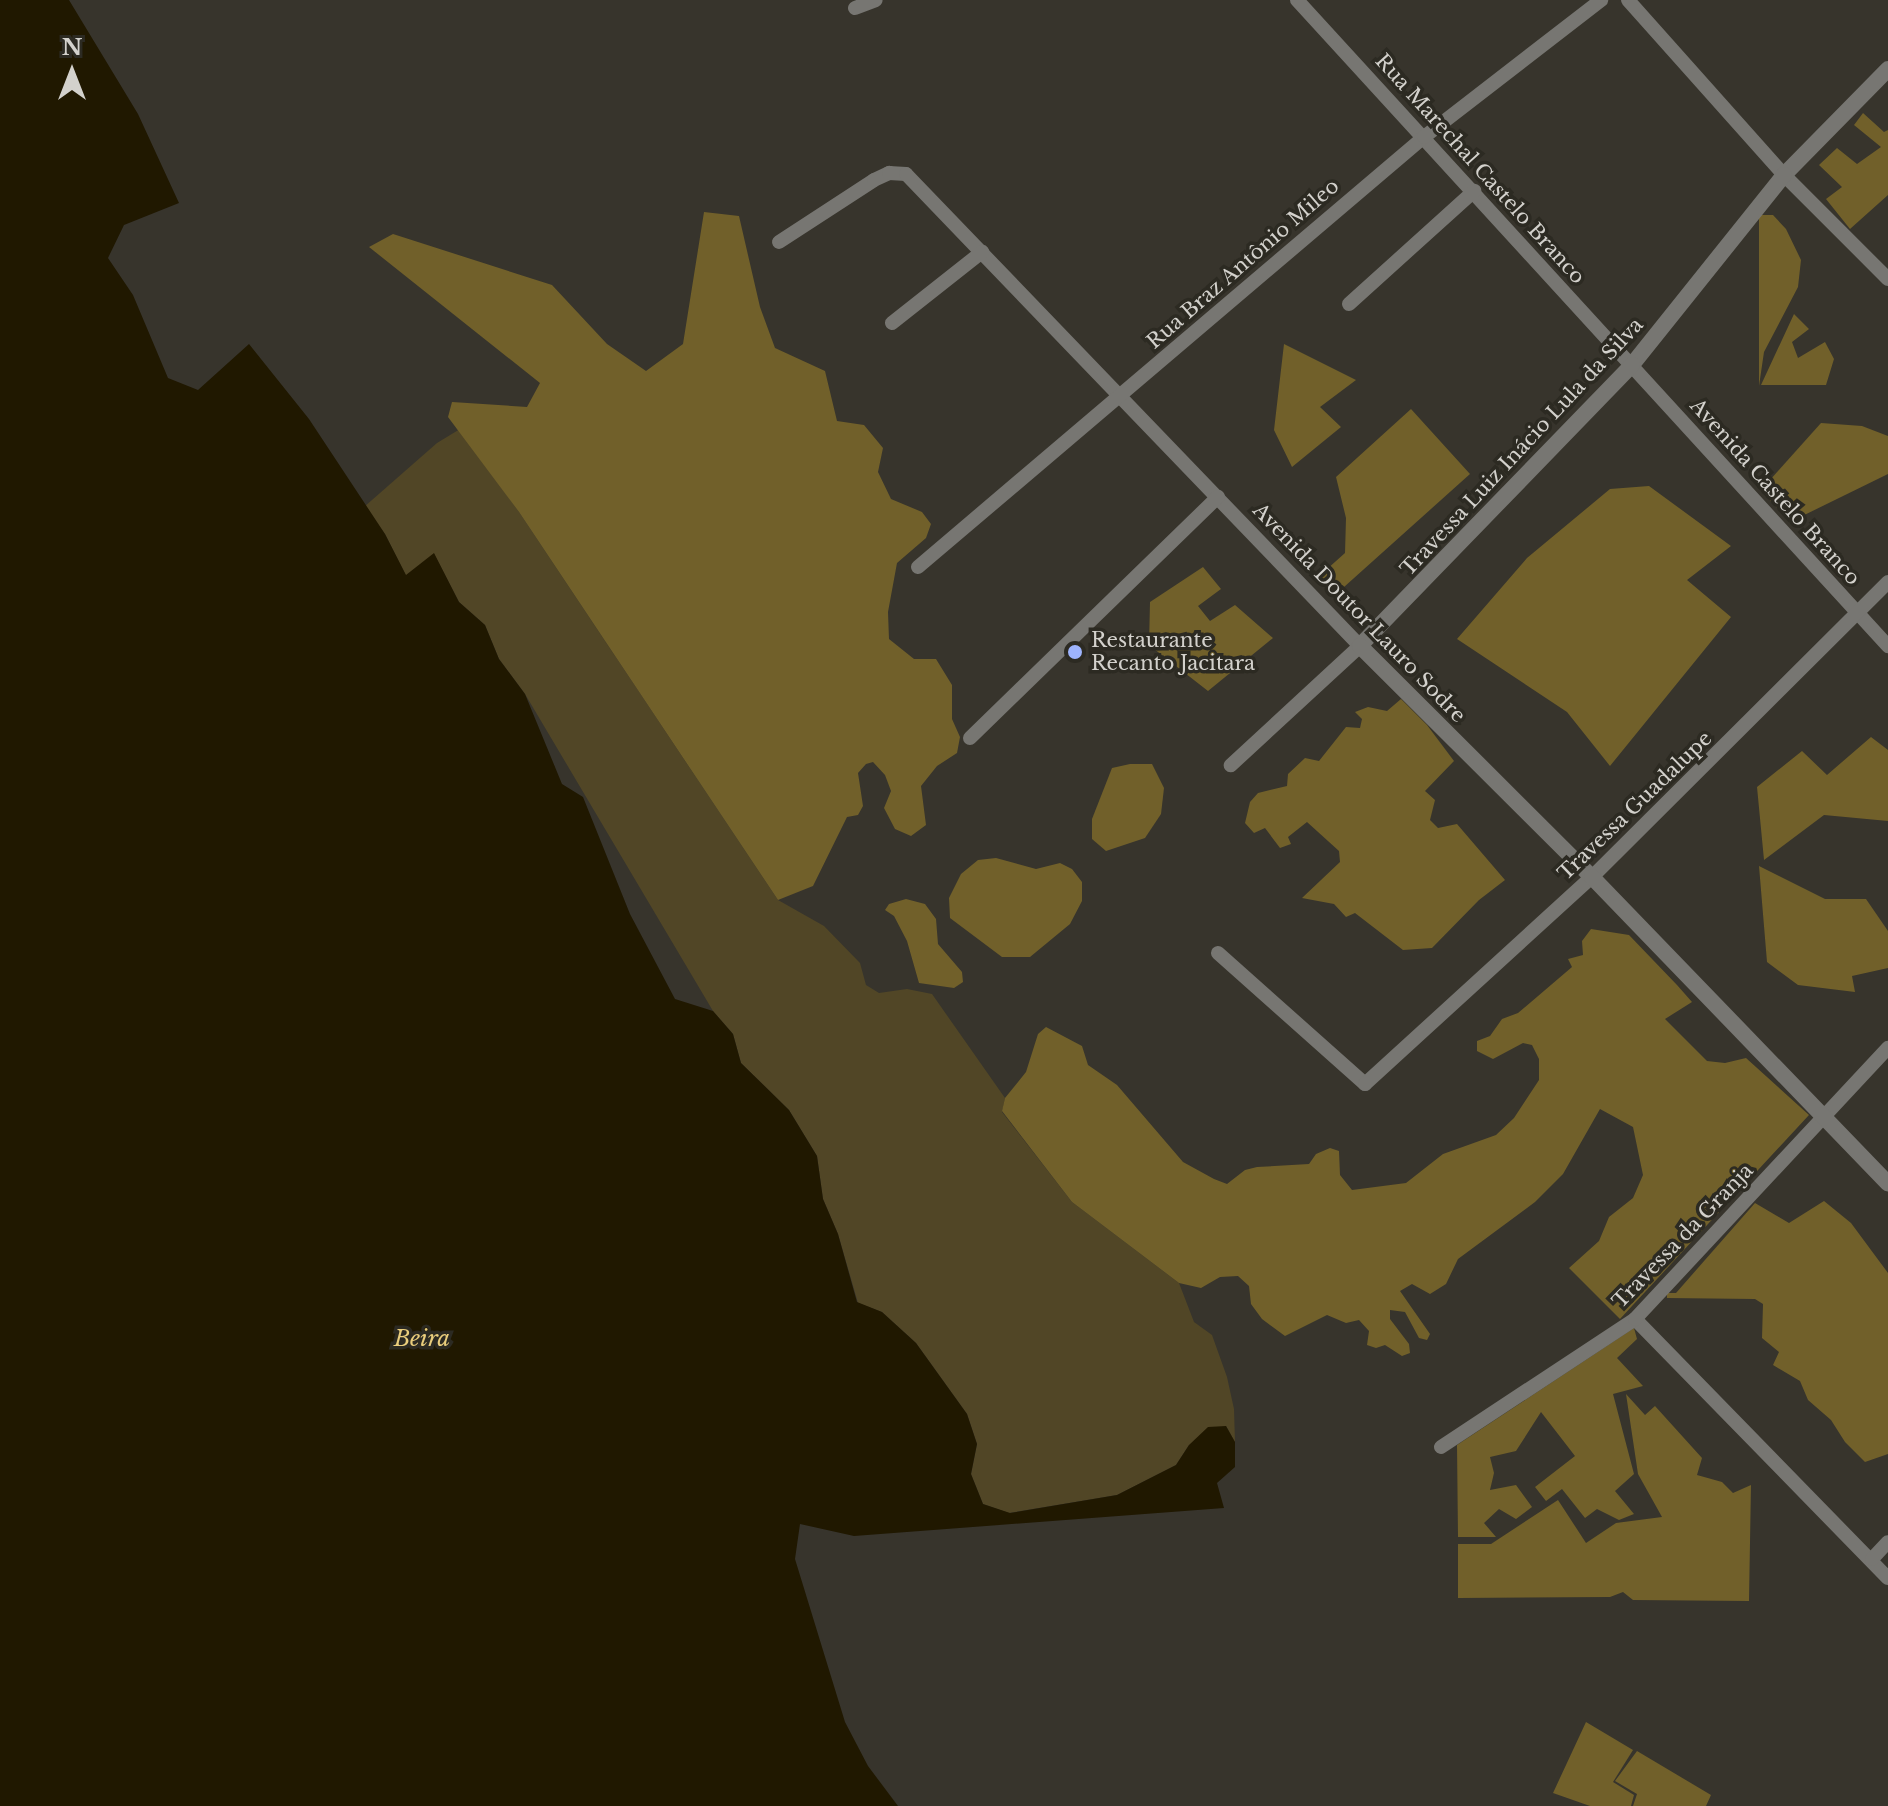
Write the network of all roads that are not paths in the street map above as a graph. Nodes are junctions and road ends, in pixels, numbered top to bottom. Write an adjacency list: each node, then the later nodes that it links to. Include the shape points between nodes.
1 (876, 0): 5 (street)
2 (1297, 0): 7 (street, Rua Marechal Castelo Branco)
3 (1601, 0): 7 (street, Rua Braz Antônio Mileo)
4 (1628, 0): 8 (street)
5 (855, 8)
6 (1888, 69): 8 (street, Travessa Luiz Inácio Lula da Silva)
7 (1424, 137): 9 (street, Rua Marechal Castelo Branco); 16 (street, Rua Braz Antônio Mileo)
8 (1784, 175): 12 (street); 15 (street, Travessa Luiz Inácio Lula da Silva)
9 (1474, 191): 13 (street); 15 (street, Rua Marechal Castelo Branco)
10 (779, 242): 11 (street, Avenida Doutor Lauro Sodre, via 874,180 899,171)
11 (982, 252): 14 (street); 16 (street, Avenida Doutor Lauro Sodre)
12 (1888, 279)
13 (1349, 304)
14 (892, 323)
15 (1632, 365): 20 (street, Avenida Castelo Branco); 21 (street, Travessa Luiz Inácio Lula da Silva)
16 (1121, 396): 17 (street, Avenida Doutor Lauro Sodre); 18 (street, Rua Braz Antônio Mileo)
17 (1218, 497): 21 (street, Avenida Doutor Lauro Sodre); 23 (street)
18 (918, 567)
19 (1888, 582): 20 (street, Travessa Guadalupe)
20 (1859, 614): 22 (street, Avenida Castelo Branco); 25 (street, Travessa Guadalupe)
21 (1360, 646): 24 (street, Travessa Luiz Inácio Lula da Silva); 25 (street, Avenida Doutor Lauro Sodre)
22 (1888, 646)
23 (970, 738)
24 (1231, 765)
25 (1592, 877): 26 (street, Travessa Guadalupe, via 1365,1084); 28 (street, Avenida Doutor Lauro Sodre)
26 (1218, 953)
27 (1888, 1048): 28 (street, Travessa da Granja)
28 (1822, 1117): 29 (street, Avenida Doutor Lauro Sodre); 30 (street, Travessa da Granja)
29 (1888, 1184)
30 (1635, 1319): 31 (street, Travessa da Granja); 33 (street)
31 (1441, 1447)
32 (1888, 1542): 33 (street)
33 (1872, 1559): 34 (street)
34 (1888, 1578)

